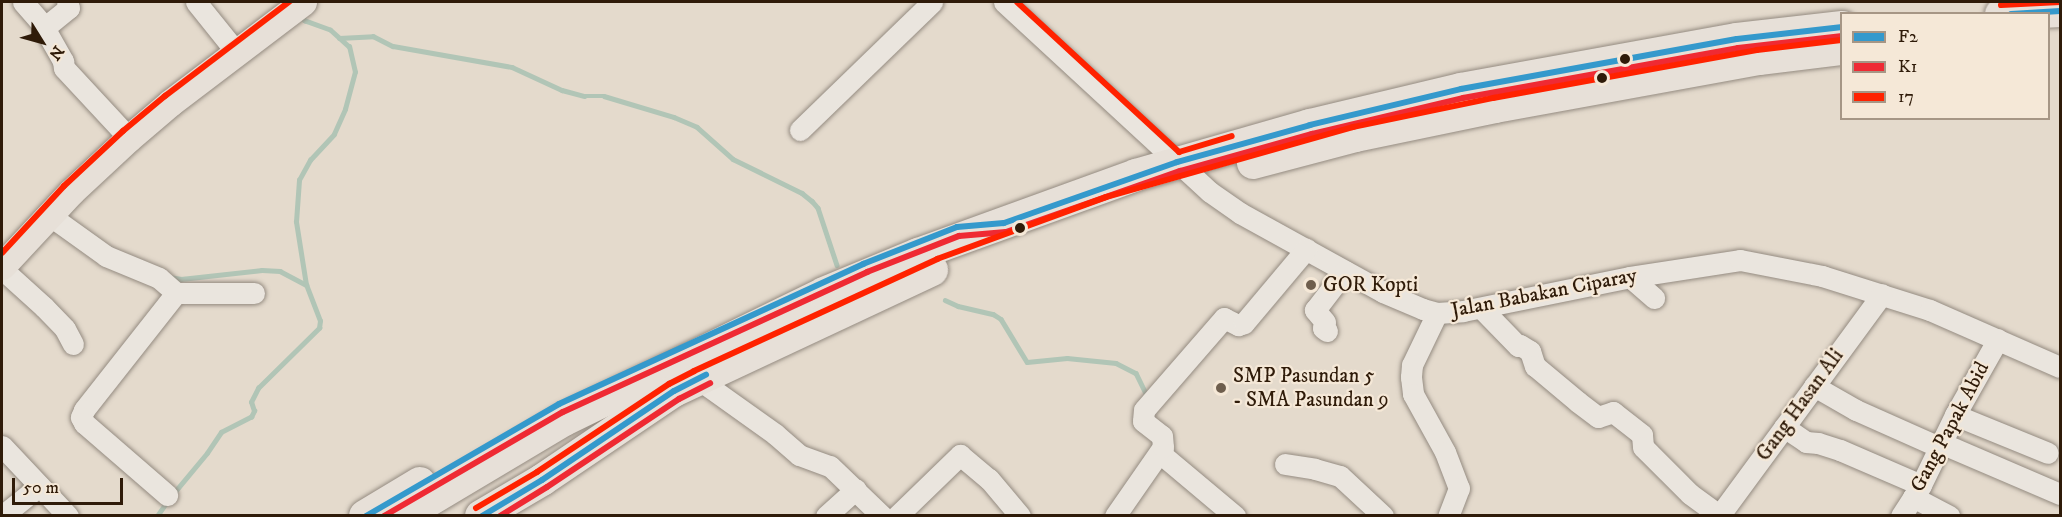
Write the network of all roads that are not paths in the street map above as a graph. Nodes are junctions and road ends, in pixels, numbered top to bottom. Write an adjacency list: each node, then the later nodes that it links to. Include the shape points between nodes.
1 (23, 2): 10 (street)
2 (67, 2): 10 (street, via 69,8)
3 (196, 2): 12 (street)
4 (932, 2): 13 (street)
5 (1005, 2): 15 (street, Jalan Babakan Ciparay)
6 (296, 7): 12 (main road)
7 (2061, 11): 8 (highway)
8 (2041, 12)
9 (1840, 27): 15 (highway, via 1737,39 1461,89 1311,125)
10 (44, 28): 14 (street, via 64,68)
11 (1840, 49): 15 (highway, via 1758,59 1495,107)
12 (237, 53): 14 (main road)
13 (801, 130)
14 (129, 138): 16 (main road)
15 (1186, 170): 17 (highway); 18 (street, Jalan Babakan Ciparay, via 1234,209); 32 (highway, via 1100,208 940,267)
16 (49, 215): 19 (main road); 22 (street, via 106,256 159,278)
17 (1004, 223): 36 (highway, via 824,293 635,384); 50 (highway, via 957,227 915,242 743,318 543,412)
18 (1306, 249): 20 (street, Jalan Babakan Ciparay); 39 (street, via 1244,323 1238,326 1224,318 1144,410 1143,421 1163,438)
19 (2, 267): 30 (street, via 65,329)
20 (1345, 271): 27 (street, Jalan Babakan Ciparay); 28 (street, via 1315,310)
21 (1630, 277): 24 (street, Jalan Babakan Ciparay, via 1740,260 1791,268); 25 (street); 26 (street, Jalan Babakan Ciparay)
22 (176, 293): 23 (street); 46 (street, via 81,417)
23 (254, 293)
24 (1882, 294): 29 (street, Jalan Babakan Ciparay); 33 (street, Gang Hasan Ali)
25 (1654, 298)
26 (1481, 308): 27 (street, Jalan Babakan Ciparay); 47 (street, via 1518,346 1530,351 1535,366 1578,402 1598,417 1612,412 1642,435 1643,447 1690,494)
27 (1437, 313): 61 (street, via 1412,365 1411,377 1413,394 1445,452 1459,488)
28 (1327, 331)
29 (1998, 339): 31 (street, Jalan Babakan Ciparay); 34 (street, Gang Papak Abid)
30 (74, 344)
31 (2061, 366)
32 (686, 385): 36 (highway); 43 (street, via 799,455 830,466); 53 (highway)
33 (1814, 386): 35 (street, Gang Hasan Ali); 37 (street, via 1856,410)
34 (1955, 415): 37 (street, Gang Papak Abid); 40 (street)
35 (1784, 427): 44 (street, via 1806,442 1840,450); 47 (street, Gang Hasan Ali)
36 (544, 442): 51 (highway); 52 (highway)
37 (1940, 445): 44 (street, Gang Papak Abid); 45 (street)
38 (2, 446): 42 (street)
39 (1161, 453): 58 (street); 59 (street)
40 (2048, 453)
41 (1285, 465): 60 (street, via 1340,476)
42 (39, 486): 48 (street); 49 (street)
43 (856, 489): 54 (street); 55 (street)
44 (1917, 491): 62 (street, Gang Papak Abid); 63 (street)
45 (2061, 494)
46 (166, 495)
47 (1719, 515)
48 (2, 516)
49 (68, 516)
50 (365, 516)
51 (403, 516)
52 (440, 516)
53 (481, 516)
54 (826, 516)
55 (882, 516)
56 (897, 516): 57 (street, via 960,455 989,478)
57 (1020, 516)
58 (1115, 516)
59 (1235, 516)
60 (1383, 516)
61 (1448, 516)
62 (1901, 516)
63 (1949, 516)

